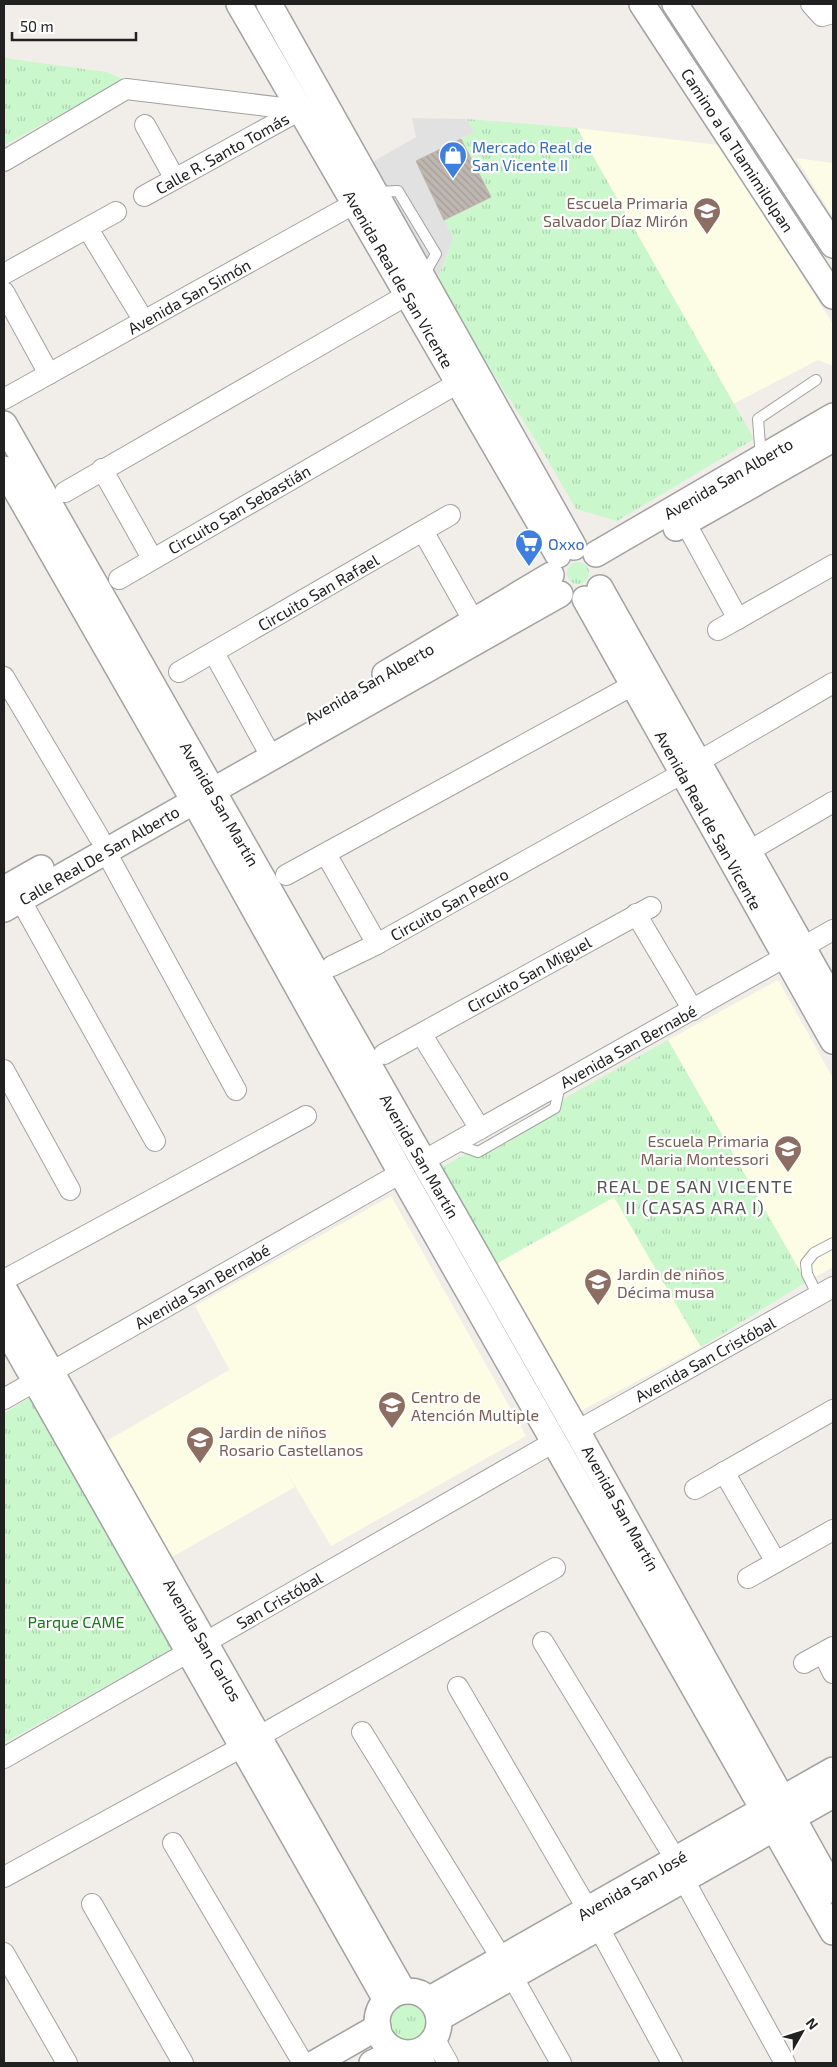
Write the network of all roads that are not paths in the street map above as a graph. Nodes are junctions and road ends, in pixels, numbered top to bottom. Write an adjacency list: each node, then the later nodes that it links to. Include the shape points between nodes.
1 (239, 4): 7 (street, Avenida Real de San Vicente)
2 (269, 4): 12 (street, Avenida Real de San Vicente)
3 (642, 4): 19 (street, Camino a la Tlamimilolpan)
4 (675, 4): 15 (street, Camino a la Tlamimilolpan)
5 (811, 4): 6 (street, via 822,16)
6 (832, 13)
7 (300, 110): 9 (street, via 126,90); 10 (street, Calle R. Santo Tomás); 12 (street, Avenida Real de San Vicente)
8 (145, 125): 10 (street)
9 (4, 161)
10 (175, 179): 11 (street, Calle R. Santo Tomás)
11 (144, 196)
12 (365, 198): 17 (street, Avenida Real de San Vicente); 17 (lane, via 398,191 436,254); 20 (street, Avenida San Simón)
13 (116, 212): 14 (street)
14 (88, 229): 16 (street); 20 (street)
15 (833, 245)
16 (4, 274)
17 (415, 287): 23 (street, Avenida Real de San Vicente); 30 (street); 37 (street, Avenida Real de San Vicente)
18 (4, 292): 21 (street)
19 (833, 296)
20 (144, 321): 21 (street, Avenida San Simón)
21 (49, 374): 24 (street, Avenida San Simón)
22 (816, 380): 28 (lane, via 758,419)
23 (458, 383): 35 (street, Circuito San Sebastián); 37 (street, Avenida Real de San Vicente)
24 (4, 400)
25 (833, 416): 28 (street, Avenida San Alberto)
26 (4, 424): 49 (street, Avenida San Martín)
27 (833, 439): 33 (street, Avenida San Alberto)
28 (761, 458): 37 (street, Avenida San Alberto)
29 (4, 469): 49 (street, Avenida San Martín)
30 (102, 469): 31 (street); 35 (street, Circuito San Sebastián)
31 (65, 492)
32 (450, 515): 34 (street, Circuito San Rafael)
33 (685, 522): 37 (street, Avenida San Alberto); 39 (street)
34 (423, 531): 40 (street); 42 (street, Circuito San Rafael)
35 (152, 558): 38 (street)
36 (833, 565): 39 (street)
37 (578, 573): 40 (street, Avenida San Alberto); 46 (street, Avenida Real de San Vicente); 48 (street, Avenida Real de San Vicente)
38 (119, 579)
39 (738, 619): 41 (street)
40 (479, 630): 47 (street, Avenida San Alberto)
41 (718, 630)
42 (214, 653): 43 (street, Circuito San Rafael); 47 (street)
43 (179, 672)
44 (4, 677): 51 (street)
45 (833, 683): 48 (street, Circuito San Pedro)
46 (633, 685): 48 (street, Avenida Real de San Vicente); 53 (street)
47 (268, 751): 49 (street, Avenida San Alberto)
48 (690, 768): 52 (street, Avenida Real de San Vicente); 57 (street, Circuito San Pedro); 58 (street, Avenida Real de San Vicente)
49 (200, 790): 51 (street, Calle Real De San Alberto); 72 (street, Avenida San Martín); 73 (street, Avenida San Martín)
50 (833, 802): 52 (street)
51 (103, 845): 55 (street, Calle Real De San Alberto); 67 (street)
52 (749, 851): 58 (street, Avenida Real de San Vicente)
53 (326, 854): 54 (street); 57 (street, Circuito San Pedro)
54 (286, 875)
55 (8, 891): 70 (street)
56 (833, 930): 58 (street, Avenida San Bernabé)
57 (377, 944): 59 (street)
58 (795, 953): 60 (street, Avenida Real de San Vicente); 61 (street, Avenida San Bernabé); 63 (street, Avenida Real de San Vicente)
59 (332, 966)
60 (833, 1001)
61 (693, 1010): 62 (street, Circuito San Miguel, via 644,910); 66 (street, Avenida San Bernabé)
62 (422, 1034): 64 (street, Circuito San Miguel); 69 (street)
63 (833, 1041)
64 (384, 1054)
65 (4, 1070): 74 (street)
66 (560, 1084): 69 (street, Avenida San Bernabé); 71 (lane, via 555,1108 478,1152)
67 (236, 1090)
68 (306, 1116): 76 (street)
69 (480, 1129): 71 (street, Avenida San Bernabé)
70 (155, 1141)
71 (454, 1143): 72 (street, Avenida San Bernabé)
72 (423, 1161): 83 (street, Avenida San Martín)
73 (401, 1173): 80 (street, Avenida San Bernabé); 84 (street, Avenida San Martín)
74 (70, 1190)
75 (833, 1243): 78 (lane, via 814,1253 806,1263 807,1274)
76 (4, 1280)
77 (4, 1289): 80 (street, Avenida San Carlos)
78 (826, 1291): 83 (street, Avenida San Cristóbal)
79 (4, 1326): 80 (street, Avenida San Carlos)
80 (43, 1377): 81 (street, Avenida San Bernabé); 92 (street, Avenida San Carlos)
81 (4, 1399)
82 (833, 1410): 85 (street)
83 (578, 1430): 102 (street, Avenida San Martín)
84 (554, 1442): 92 (street, San Cristóbal); 102 (street, Avenida San Martín)
85 (724, 1472): 86 (street); 88 (street)
86 (695, 1489)
87 (833, 1530): 88 (street)
88 (776, 1562): 90 (street)
89 (555, 1568): 98 (street)
90 (748, 1578)
91 (543, 1642): 104 (street)
92 (197, 1648): 98 (street, Avenida San Carlos); 99 (street, San Cristóbal)
93 (828, 1650): 94 (street); 95 (street)
94 (804, 1663)
95 (833, 1673)
96 (458, 1687): 108 (street)
97 (362, 1732): 111 (street)
98 (250, 1742): 105 (street); 112 (street, Avenida San Carlos)
99 (4, 1758)
100 (833, 1770): 102 (street, Avenida San José)
101 (833, 1795): 102 (street, Avenida San José)
102 (778, 1814): 104 (street, Avenida San José); 106 (street, Avenida San Martín); 109 (street, Avenida San Martín)
103 (173, 1843): 117 (street)
104 (680, 1870): 108 (street, Avenida San José); 123 (street)
105 (4, 1877)
106 (833, 1890)
107 (92, 1904): 116 (street)
108 (593, 1919): 111 (street, Avenida San José); 122 (street)
109 (833, 1932)
110 (4, 1953): 115 (street)
111 (507, 1968): 114 (street, Avenida San José); 121 (street)
112 (394, 1996): 113 (street, via 377,2018); 114 (street, via 422,1994)
113 (378, 2027): 114 (street, via 388,2045); 118 (street)
114 (424, 2037): 119 (street, Avenida San José); 120 (street)
115 (67, 2063)
116 (183, 2063)
117 (303, 2063)
118 (315, 2063)
119 (372, 2063)
120 (448, 2063)
121 (561, 2063)
122 (672, 2063)
123 (785, 2063)

